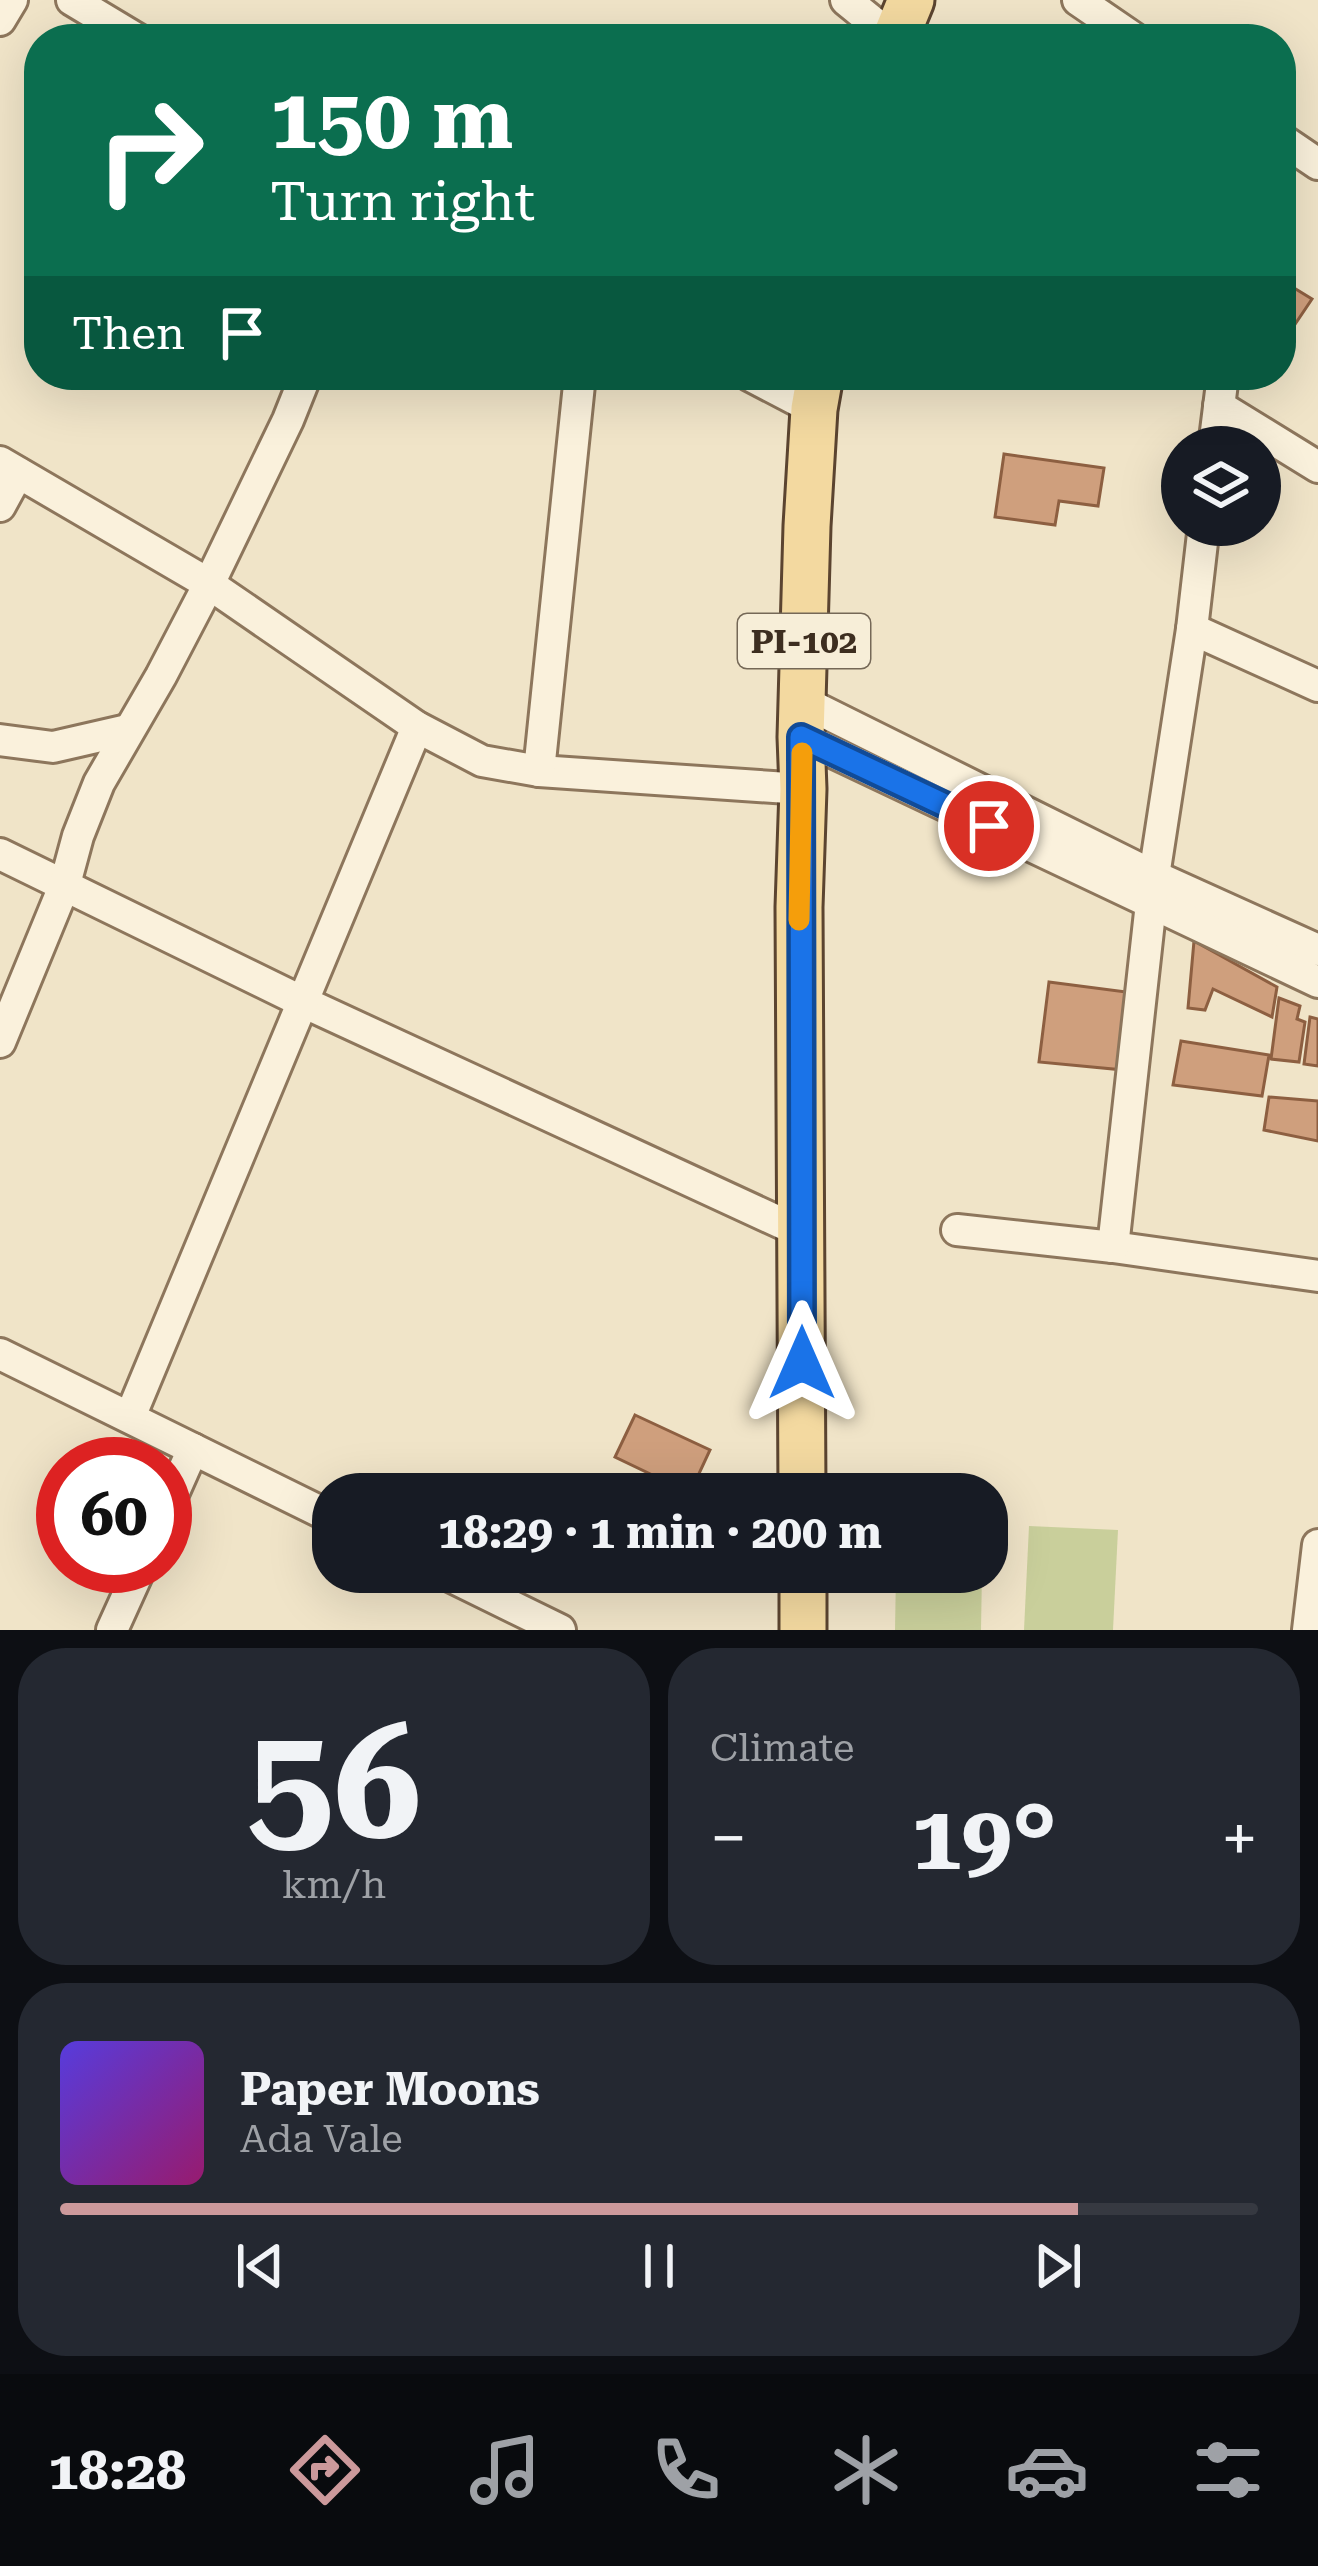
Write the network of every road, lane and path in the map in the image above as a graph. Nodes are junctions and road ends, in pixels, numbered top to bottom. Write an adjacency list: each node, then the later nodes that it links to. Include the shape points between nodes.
1 (12, 0): 5 (street)
2 (73, 0): 6 (street)
3 (846, 0): 7 (street)
4 (1078, 0): 8 (street)
5 (0, 20)
6 (112, 24)
7 (876, 24)
8 (1113, 24)
9 (299, 390): 18 (street)
10 (578, 390): 25 (street)
11 (1221, 391): 13 (street); 15 (street)
12 (818, 392): 21 (main road, PI-102)
13 (1217, 426)
14 (9, 467): 16 (street); 18 (street)
15 (1318, 467)
16 (0, 506)
17 (1202, 546): 19 (street)
18 (209, 584): 22 (street); 23 (street)
19 (1192, 629): 20 (street); 29 (street)
20 (1318, 686)
21 (801, 719): 26 (main road, PI-102); 29 (street)
22 (417, 727): 25 (street, via 482,761); 32 (street)
23 (127, 730): 24 (street, via 53,747); 28 (street, via 99,783)
24 (0, 740)
25 (539, 771): 26 (street)
26 (802, 790): 35 (main road, PI-102)
27 (0, 854): 28 (street)
28 (65, 884): 32 (street); 33 (street)
29 (1152, 890): 30 (street); 31 (street); 36 (street)
30 (1318, 950)
31 (1318, 982)
32 (303, 1001): 35 (street); 39 (street)
33 (0, 1042)
34 (957, 1230): 36 (street)
35 (801, 1232): 42 (main road, PI-102)
36 (1114, 1247): 37 (street)
37 (1318, 1276)
38 (0, 1354): 39 (street)
39 (130, 1418): 40 (street)
40 (194, 1449): 41 (street); 43 (street)
41 (192, 1453)
42 (802, 1473)
43 (312, 1508)
44 (1318, 1545): 51 (street)
45 (129, 1593): 48 (street)
46 (485, 1593): 49 (street)
47 (803, 1593): 50 (main road)
48 (112, 1630)
49 (560, 1630)
50 (803, 1630)
51 (1308, 1630)

